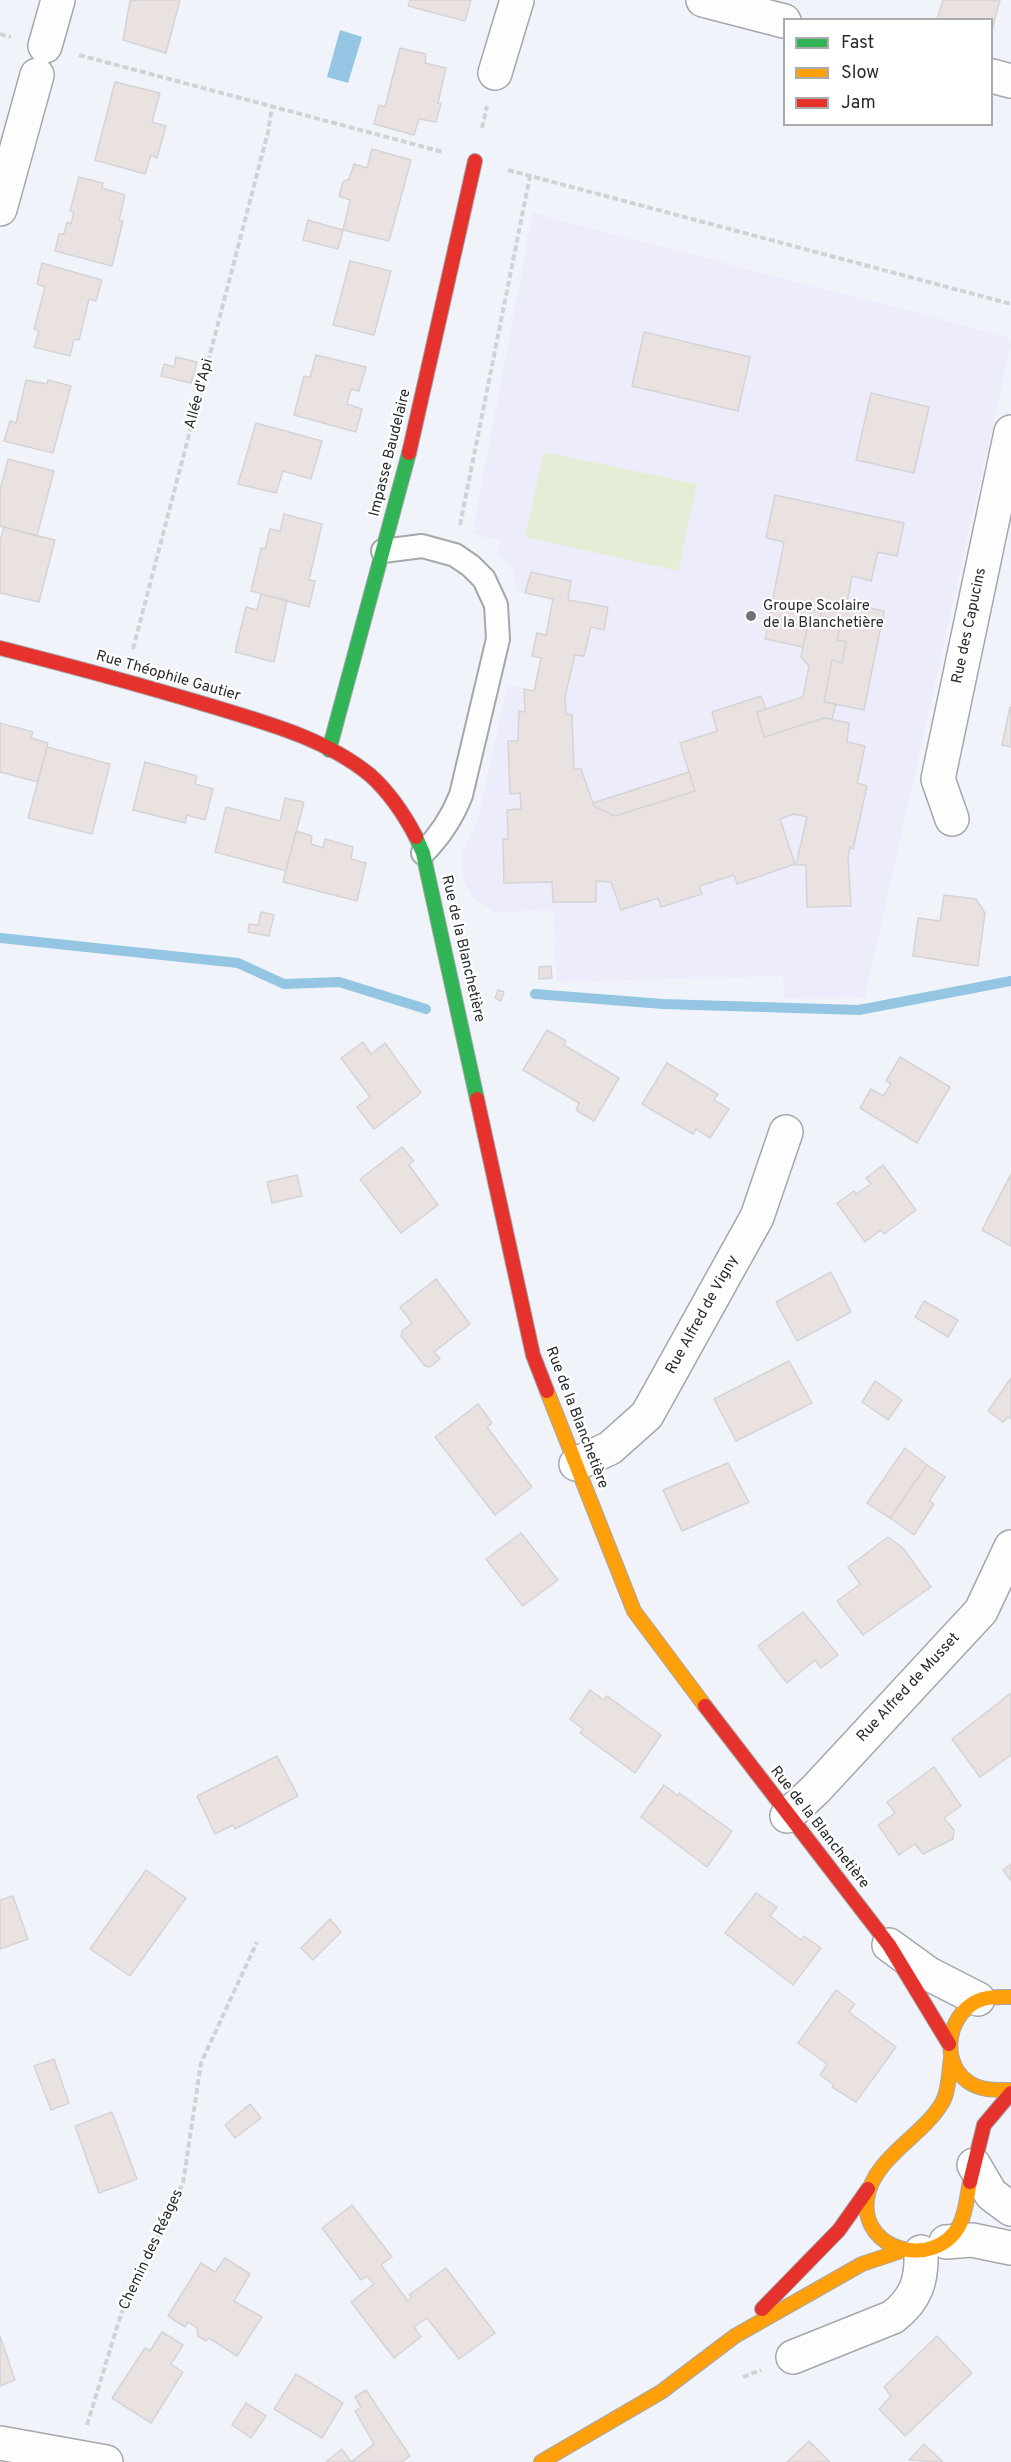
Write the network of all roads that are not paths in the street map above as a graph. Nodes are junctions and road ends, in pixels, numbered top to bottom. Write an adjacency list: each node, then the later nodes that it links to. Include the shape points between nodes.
1 (58, 0): 9 (street)
2 (518, 0): 5 (street)
3 (703, 0): 4 (street)
4 (783, 21)
5 (495, 73)
6 (993, 76): 7 (street)
7 (1011, 81)
8 (475, 161): 11 (street, Impasse Baudelaire)
9 (0, 209)
10 (1011, 432): 14 (street, Rue des Capucins, via 938,779)
11 (383, 551): 13 (street, Impasse Baudelaire); 15 (lane, via 422,546 455,555 471,566 490,590 496,605 498,639 461,795 453,817)
12 (0, 648): 13 (street, Rue Théophile Gautier, via 264,722)
13 (327, 749): 15 (street, Rue de la Blanchetière, via 386,791 413,829)
14 (952, 819)
15 (423, 853): 17 (street, Rue de la Blanchetière, via 531,1345)
16 (786, 1132): 17 (street, Rue Alfred de Vigny, via 757,1217 647,1415 610,1448)
17 (576, 1464): 19 (street, Rue de la Blanchetière, via 634,1611)
18 (1011, 1547): 19 (street, Rue Alfred de Musset, via 981,1611)
19 (787, 1816): 20 (street, Rue de la Blanchetière)
20 (889, 1945): 22 (street, via 929,1974); 23 (street, Rue de la Blanchetière)
21 (1011, 1997): 22 (street)
22 (978, 1999): 23 (street, via 962,2010 952,2026)
23 (949, 2044): 24 (street)
24 (951, 2058): 25 (street, via 969,2083 990,2092); 27 (street, via 944,2102 872,2179)
25 (1011, 2091): 26 (street, via 984,2125)
26 (974, 2165): 28 (street, via 991,2194); 29 (street, via 959,2226)
27 (868, 2190): 29 (street, via 866,2206 877,2235); 31 (street, via 839,2230)
28 (1011, 2209)
29 (922, 2248): 30 (street, via 972,2240); 31 (street, via 862,2264); 32 (street, via 920,2284 904,2309)
30 (1011, 2248)
31 (735, 2336): 35 (street, via 661,2392)
32 (793, 2357)
33 (0, 2443): 34 (street)
34 (91, 2459)
35 (541, 2462)

